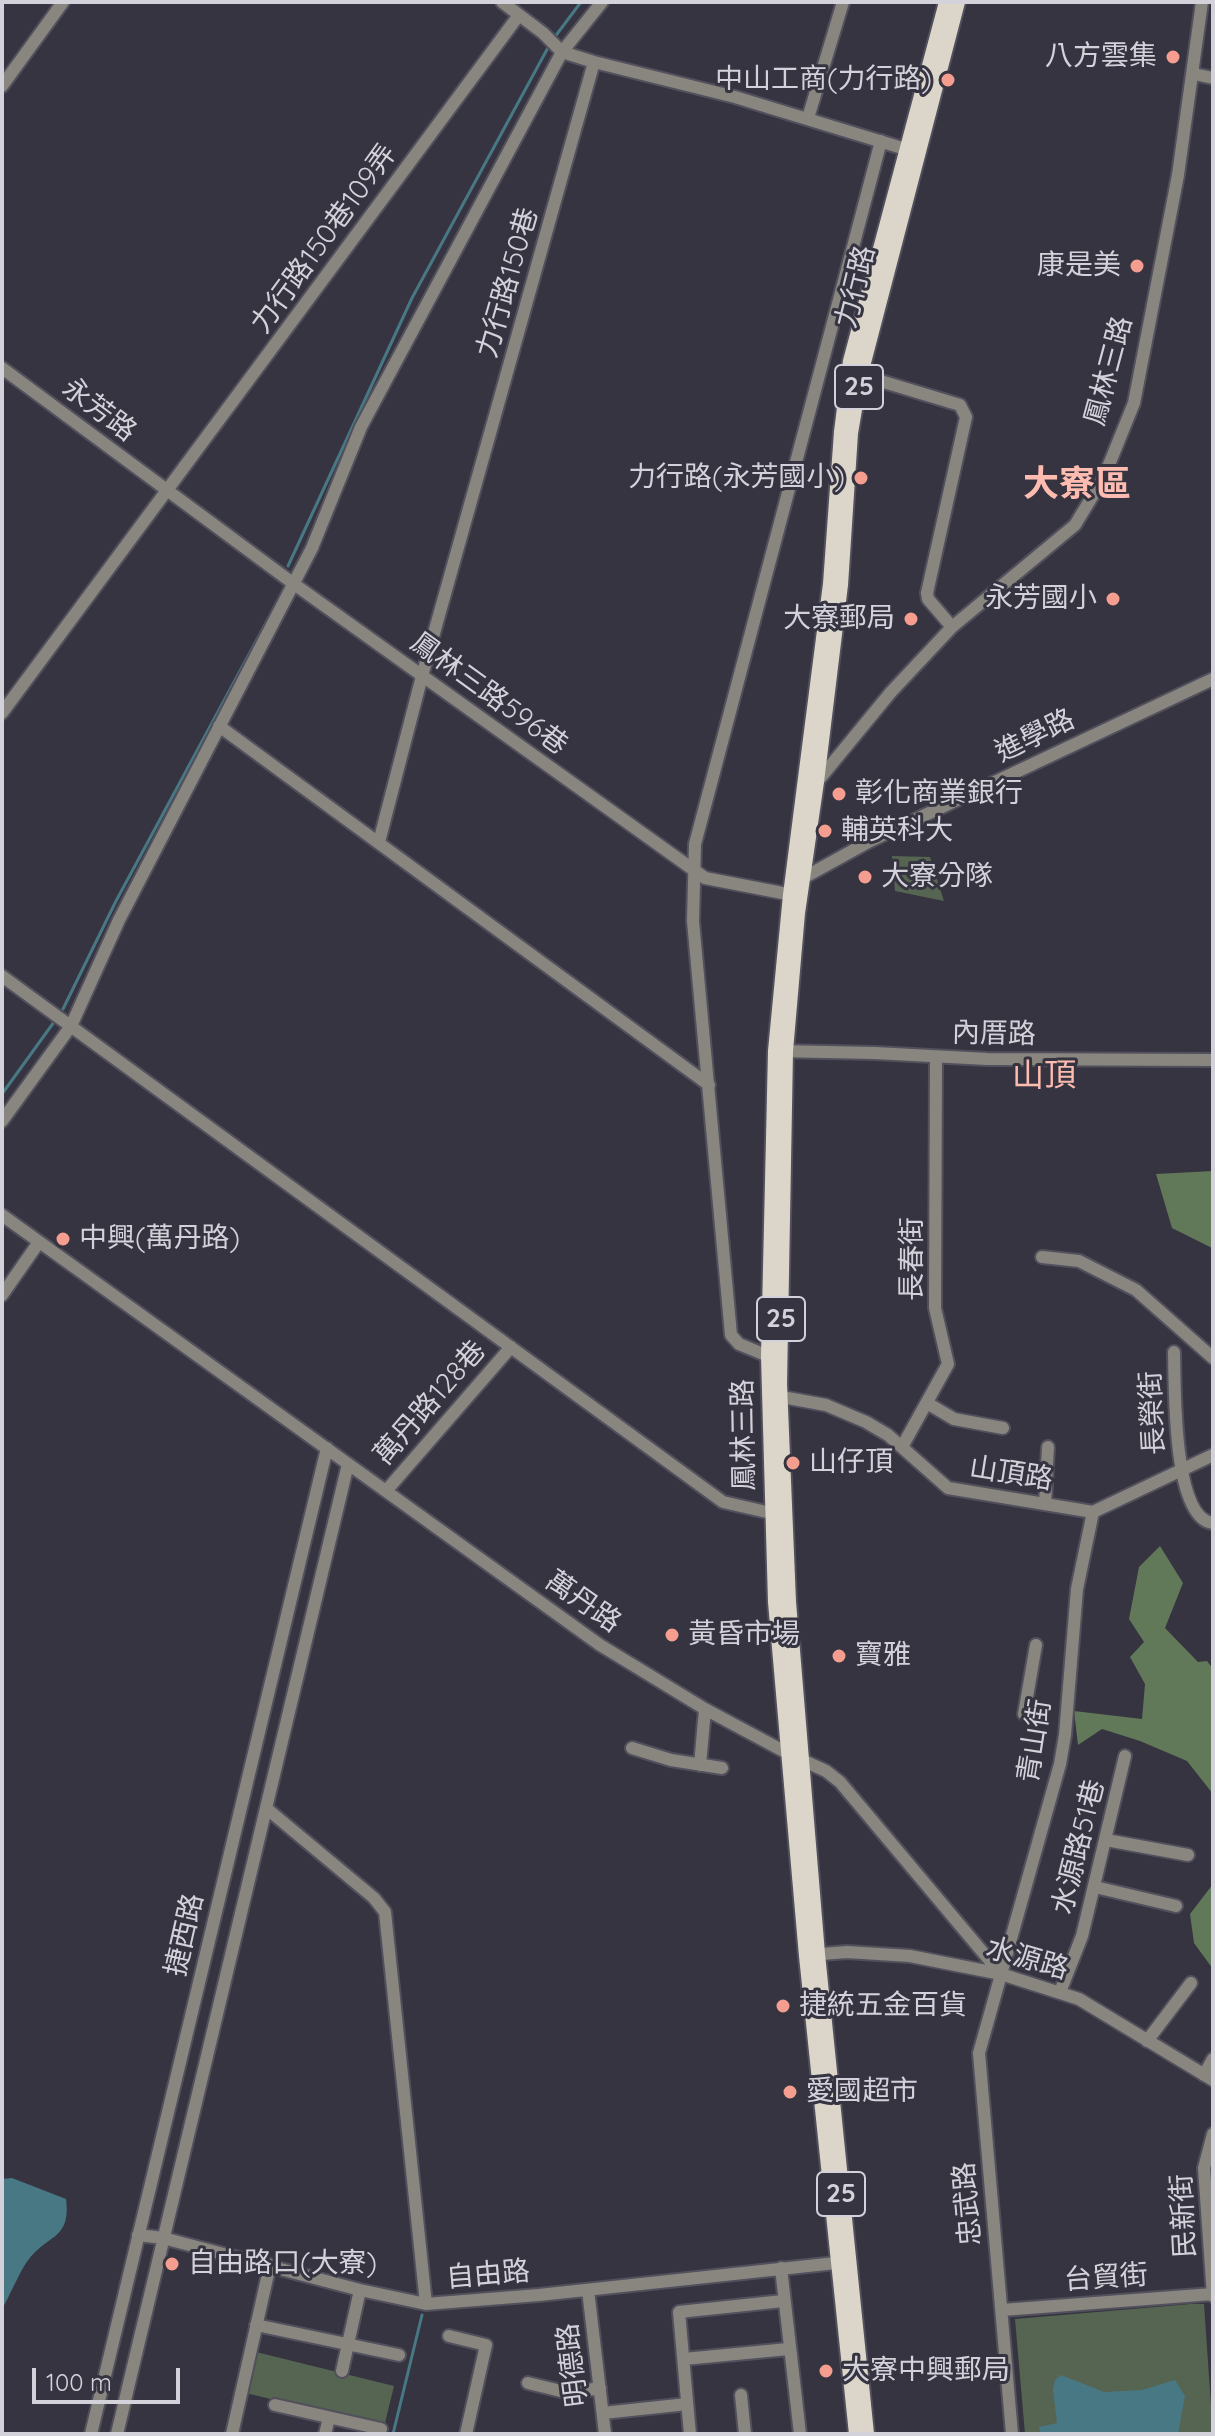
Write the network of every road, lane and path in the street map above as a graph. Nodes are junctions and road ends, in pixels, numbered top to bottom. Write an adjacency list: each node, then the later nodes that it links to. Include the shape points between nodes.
1 (63, 2): 13 (street)
2 (502, 2): 8 (street)
3 (602, 2): 9 (street)
4 (843, 2): 14 (street)
5 (946, 2): 16 (main road, 力行路 / 25)
6 (958, 2): 16 (main road, 力行路 / 25)
7 (1202, 2): 11 (street, 鳳林三路)
8 (519, 15): 9 (street); 19 (street, 力行路150巷109弄)
9 (562, 52): 10 (street); 20 (street, via 361,427)
10 (594, 62): 14 (street); 22 (street, 力行路150巷)
11 (1194, 74): 12 (street); 21 (street, 鳳林三路, via 1134,403 1104,477 1075,525)
12 (1213, 78)
13 (2, 86)
14 (808, 118): 15 (street)
15 (881, 141): 16 (street); 28 (street, via 695,844)
16 (913, 152): 18 (main road, 力行路 / 25)
17 (2, 368): 19 (street, 永芳路)
18 (855, 373): 21 (street, via 964,409 927,593); 26 (main road, 力行路 / 25, via 841,585)
19 (168, 491): 20 (street, 鳳林三路596巷); 24 (street, 力行路150巷109弄)
20 (294, 584): 22 (street, 鳳林三路596巷); 25 (street)
21 (952, 627): 26 (street, 鳳林三路)
22 (422, 676): 27 (street, 力行路150巷); 28 (street, 鳳林三路596巷)
23 (1213, 679): 29 (street, 進學路)
24 (2, 713)
25 (219, 726): 27 (street); 32 (street)
26 (812, 781): 29 (main road, 鳳林三路 / 25)
27 (379, 842): 36 (street)
28 (694, 870): 30 (street, 鳳林三路596巷, via 705,878); 36 (street, via 693,921)
29 (798, 877): 30 (main road, 鳳林三路 / 25)
30 (796, 896): 33 (main road, 鳳林三路 / 25)
31 (2, 976): 32 (street)
32 (71, 1026): 37 (street); 43 (street)
33 (780, 1051): 34 (street, 內厝路); 45 (main road, 鳳林三路 / 25); 47 (main road, 鳳林三路 / 25)
34 (936, 1057): 35 (street, 內厝路); 48 (street, 長春街, via 935,1308 948,1364)
35 (1213, 1060)
36 (709, 1085): 45 (street, via 731,1335)
37 (2, 1121)
38 (2, 1215): 39 (street)
39 (39, 1242): 41 (street); 52 (street)
40 (1042, 1257): 42 (street, via 1079,1261 1136,1290)
41 (2, 1295)
42 (1208, 1346): 46 (street)
43 (511, 1347): 56 (street, 萬丹路128巷); 59 (street, via 723,1502)
44 (1174, 1352): 55 (street, 長榮街)
45 (768, 1356): 47 (main road, 鳳林三路 / 25)
46 (1213, 1358)
47 (774, 1395): 50 (street, 山頂路, via 826,1405 877,1428); 59 (main road, 鳳林三路 / 25); 66 (main road, 鳳林三路 / 25)
48 (927, 1403): 49 (street, via 954,1419); 50 (street, 長春街)
49 (1003, 1428)
50 (902, 1447): 57 (street, 山頂路, via 948,1488)
51 (1048, 1447): 57 (street)
52 (327, 1448): 54 (street, 萬丹路); 82 (street, 捷西路)
53 (1213, 1455): 55 (street)
54 (348, 1464): 56 (street, 萬丹路); 69 (street, 捷西路)
55 (1181, 1471): 58 (street); 60 (street, 長榮街, via 1198,1515)
56 (386, 1491): 62 (street, 萬丹路, via 600,1645)
57 (1045, 1504): 58 (street, 山頂路)
58 (1093, 1512): 75 (street, 青山街, via 1077,1589 1060,1764)
59 (771, 1513): 66 (main road, 鳳林三路 / 25, via 775,1602)
60 (1213, 1523)
61 (1036, 1645): 63 (street)
62 (705, 1709): 66 (street, 萬丹路); 67 (street)
63 (1024, 1714)
64 (632, 1748): 67 (street)
65 (1125, 1756): 70 (street, 水源路51巷)
66 (796, 1757): 74 (main road, 鳳林三路 / 25); 75 (street, 萬丹路, via 840,1782)
67 (700, 1765): 68 (street)
68 (722, 1768)
69 (266, 1808): 83 (street, 捷西路); 91 (street, via 385,1912)
70 (1106, 1840): 71 (street); 72 (street, 水源路51巷)
71 (1188, 1855)
72 (1095, 1887): 73 (street); 77 (street, 水源路51巷)
73 (1176, 1906)
74 (812, 1955): 75 (street, 水源路, via 910,1956); 84 (main road, 25)
75 (1001, 1974): 77 (street, 水源路); 92 (street, 忠武路, via 979,2053)
76 (1191, 1983): 78 (street)
77 (1060, 1992): 78 (street, 水源路)
78 (1147, 2041): 80 (street, 水源路)
79 (1213, 2059): 80 (street)
80 (1209, 2077)
81 (1213, 2134): 89 (street, 民新街, via 1204,2168)
82 (138, 2235): 83 (street, 自由路); 108 (street, 捷西路)
83 (163, 2238): 85 (street, 自由路); 109 (street, 捷西路)
84 (842, 2262): 86 (street, 自由路); 117 (main road, 25); 118 (main road, 25)
85 (270, 2265): 87 (street, 自由路); 93 (street)
86 (781, 2268): 88 (street, 自由路); 90 (street)
87 (360, 2290): 91 (street, 自由路); 95 (street)
88 (588, 2290): 91 (street, 自由路); 101 (street, 明德路)
89 (1213, 2295): 92 (street, 台貿街)
90 (783, 2301): 96 (street); 98 (street, via 679,2312)
91 (426, 2304)
92 (1002, 2310): 119 (street, 忠武路)
93 (256, 2325): 95 (street); 110 (street)
94 (449, 2336): 112 (street, via 486,2345)
95 (347, 2346): 97 (street); 99 (street)
96 (788, 2349): 98 (street); 116 (street)
97 (399, 2355)
98 (684, 2359): 103 (street)
99 (342, 2371)
100 (528, 2383): 101 (street, via 569,2393)
101 (600, 2388): 105 (street, 明德路)
102 (741, 2395): 115 (street)
103 (687, 2404): 105 (street); 114 (street)
104 (275, 2405): 106 (street)
105 (603, 2413): 113 (street, 明德路)
106 (329, 2418): 107 (street); 111 (street)
107 (381, 2429)
108 (91, 2434)
109 (117, 2434)
110 (232, 2434)
111 (325, 2434)
112 (466, 2434)
113 (605, 2434)
114 (690, 2434)
115 (745, 2434)
116 (800, 2434)
117 (856, 2434)
118 (867, 2434)
119 (1012, 2434)

